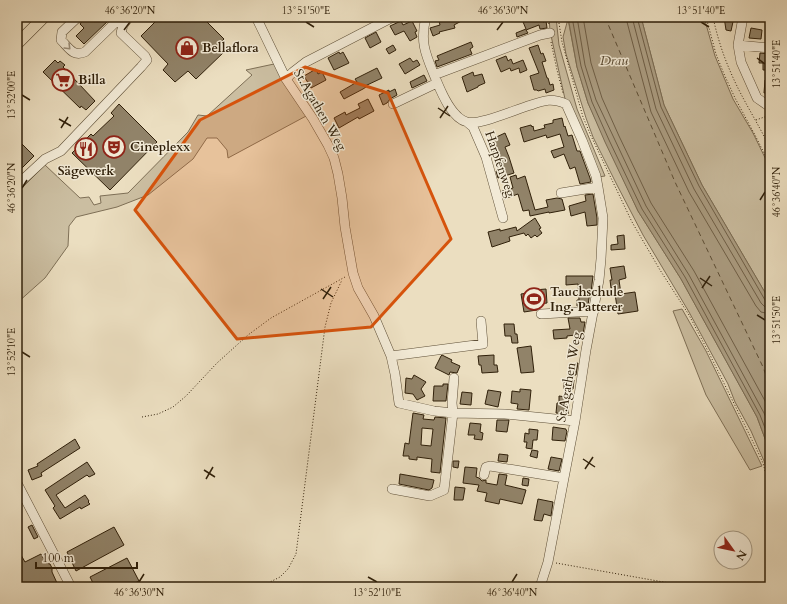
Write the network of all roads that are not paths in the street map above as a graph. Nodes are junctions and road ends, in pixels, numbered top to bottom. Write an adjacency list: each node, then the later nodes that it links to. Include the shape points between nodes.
1 (44, 17): 10 (main road)
2 (78, 17): 3 (street, one-way to 3, via 62,32 61,40 75,54 85,52)
3 (121, 17)
4 (129, 17): 18 (street, via 121,33 145,56 147,60 142,68 61,151 45,159)
5 (256, 17): 13 (street, St.Agathen Weg)
6 (393, 17): 13 (street, via 306,62)
7 (426, 17): 14 (street, via 423,36 426,55)
8 (743, 17): 11 (street)
9 (550, 33): 14 (street)
10 (17, 44)
11 (738, 44): 12 (street); 16 (street, via 741,62 758,98)
12 (770, 48)
13 (286, 79): 25 (street, St.Agathen Weg, via 313,119 334,158 353,273)
14 (436, 79): 15 (street); 17 (street, via 455,114)
15 (393, 104)
16 (770, 107)
17 (467, 122): 19 (street, St.Agathen Weg, via 485,121 545,100 566,104 596,176); 21 (street, Harpfenweg, via 473,127 486,157)
18 (17, 185)
19 (598, 187): 20 (street); 22 (street, St.Agathen Weg, via 603,218 602,259)
20 (561, 193)
21 (503, 218)
22 (594, 311): 23 (street); 28 (street, St.Agathen Weg)
23 (541, 314)
24 (482, 321): 25 (street, via 483,344)
25 (392, 356): 27 (street, St.Agathen Weg, via 399,403)
26 (454, 378): 27 (street)
27 (452, 413): 28 (street, via 504,414); 32 (street, via 444,490 430,496)
28 (574, 421): 30 (street, St.Agathen Weg)
29 (484, 475): 30 (street, via 486,467 490,466)
30 (564, 478): 34 (street, St.Agathen Weg, via 548,562)
31 (17, 483): 33 (street)
32 (392, 489)
33 (71, 587)
34 (540, 587)

